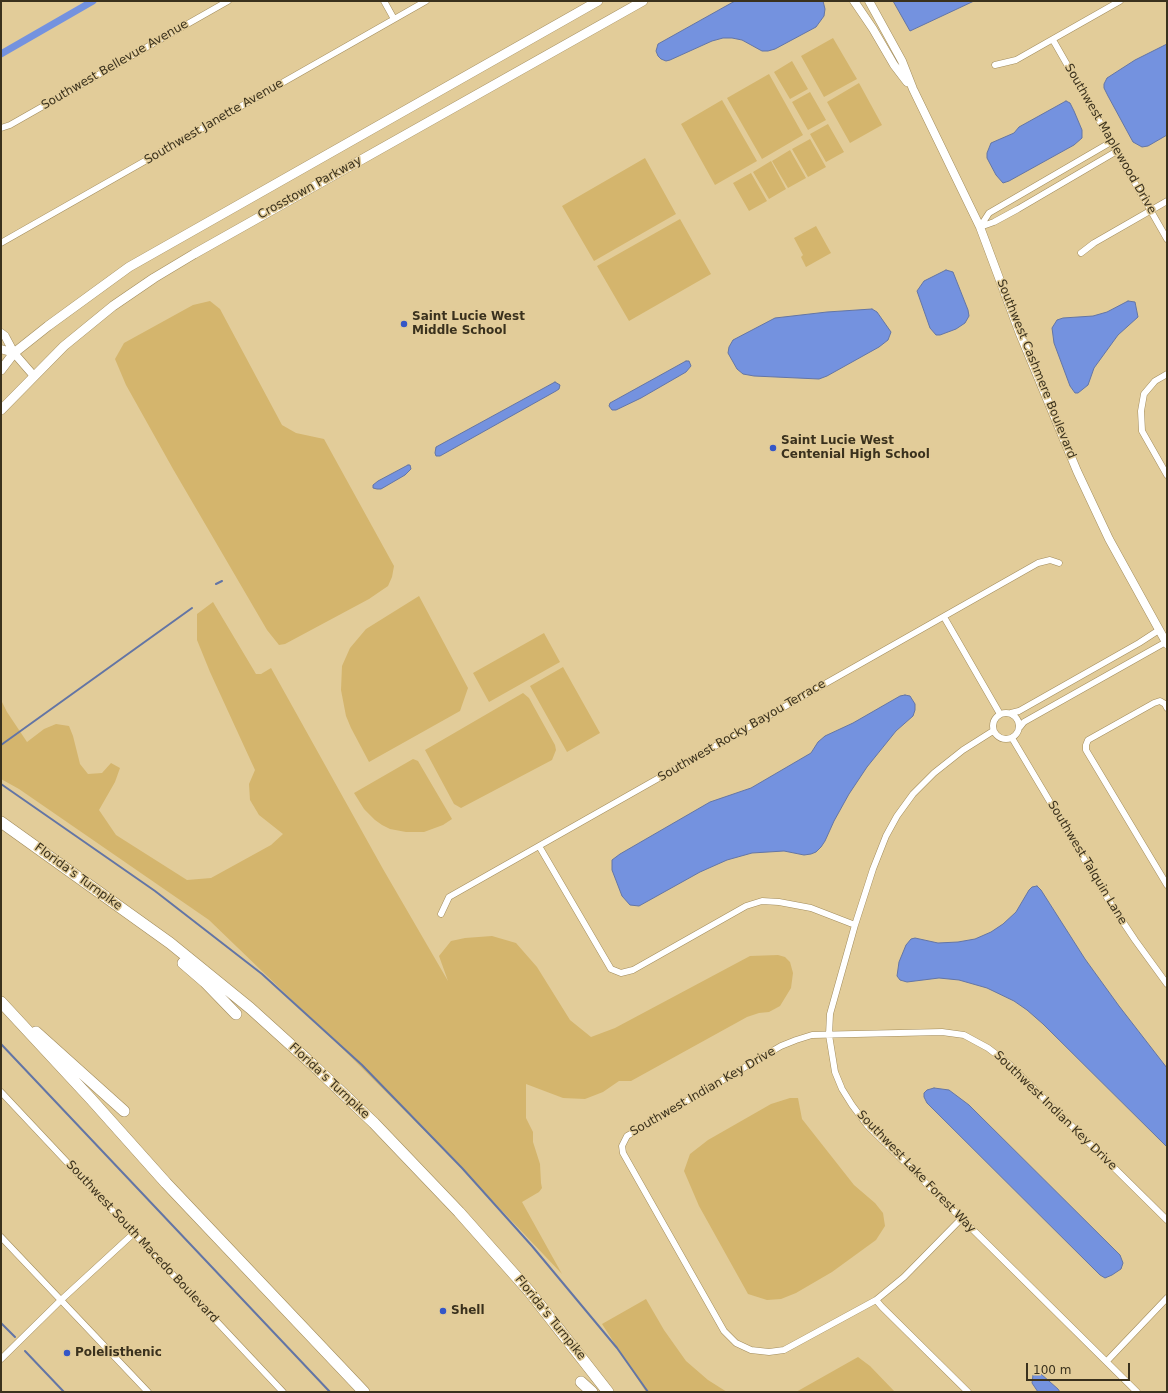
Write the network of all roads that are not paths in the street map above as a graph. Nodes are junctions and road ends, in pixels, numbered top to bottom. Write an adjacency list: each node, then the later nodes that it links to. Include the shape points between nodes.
1 (228, 1): 13 (street, Southwest Bellevue Avenue)
2 (384, 1): 9 (street)
3 (426, 1): 9 (street, Southwest Janette Avenue)
4 (598, 1): 24 (main road, Crosstown Parkway, via 128,267)
5 (643, 1): 27 (main road, Crosstown Parkway, via 154,278 113,306 64,346)
6 (854, 1): 12 (street, Southwest Cashmere Boulevard, via 894,65)
7 (869, 1): 12 (street, Southwest Cashmere Boulevard, via 902,61)
8 (1120, 1): 10 (street)
9 (394, 19): 20 (street, Southwest Janette Avenue)
10 (1053, 40): 11 (street, via 1016,60); 14 (street, Southwest Maplewood Drive)
11 (995, 65)
12 (913, 89): 18 (street, Southwest Cashmere Boulevard)
13 (1, 128)
14 (1111, 142): 15 (street, Southwest Maplewood Drive); 18 (street, via 989,213)
15 (1117, 151): 17 (street, Southwest Maplewood Drive); 18 (street, via 1018,209)
16 (1167, 201): 17 (street)
17 (1151, 210): 19 (street, Southwest Maplewood Drive); 21 (street)
18 (980, 228): 32 (street, Southwest Cashmere Boulevard, via 1020,334 1077,471 1109,538)
19 (1167, 239)
20 (1, 243)
21 (1081, 253)
22 (1, 333): 24 (street)
23 (1, 349): 24 (street)
24 (14, 353): 25 (main road, Crosstown Parkway); 27 (street)
25 (1, 370)
26 (1167, 374): 29 (street, via 1155,381 1144,394 1141,411 1142,431)
27 (34, 376): 28 (main road, Crosstown Parkway)
28 (1, 410)
29 (1167, 475)
30 (1059, 563): 31 (street, Southwest Rocky Bayou Terrace, via 1050,560 1038,563)
31 (944, 617): 38 (street); 43 (street, Southwest Rocky Bayou Terrace)
32 (1163, 628): 33 (street, Southwest Cashmere Boulevard); 34 (street)
33 (1167, 643): 35 (street)
34 (1069, 683): 35 (street, via 1071,689); 37 (street)
35 (1077, 692): 39 (street, via 1024,722)
36 (1167, 708): 44 (street, via 1160,701 1154,703 1088,740 1086,745 1086,750)
37 (1011, 713): 38 (street); 39 (street, via 1017,718)
38 (1000, 714): 40 (street, via 994,719)
39 (1020, 727): 41 (street)
40 (994, 731): 41 (street, via 1002,739); 47 (street, Southwest Lake Forest Way, via 963,750 934,773 913,794 897,816 873,869)
41 (1012, 738): 48 (street, Southwest Talquin Lane, via 1108,901)
42 (1, 822): 46 (highway, Florida's Turnpike)
43 (539, 846): 45 (street, Southwest Rocky Bayou Terrace, via 449,897); 47 (street, via 611,969 621,973 633,970 746,906 762,902 779,902 811,908)
44 (1167, 885)
45 (441, 914)
46 (142, 923): 50 (highway); 68 (highway, Florida's Turnpike, via 250,1008 374,1123 459,1212 529,1291)
47 (855, 925): 51 (street, Southwest Lake Forest Way, via 830,1014)
48 (1167, 984)
49 (1, 1002): 53 (highway); 66 (highway, via 166,1183)
50 (236, 1014)
51 (829, 1035): 54 (street, Southwest Lake Forest Way, via 835,1072 852,1105 880,1139); 55 (street, Southwest Indian Key Drive, via 942,1032 964,1035 988,1048 1010,1064); 60 (street, Southwest Indian Key Drive, via 812,1035 774,1050 627,1136 622,1146 623,1153 724,1331 736,1343 751,1350 784,1350)
52 (1, 1092): 56 (street, Southwest South Macedo Boulevard)
53 (124, 1111)
54 (961, 1219): 60 (street, Southwest Indian Key Drive, via 904,1277); 62 (street, Southwest Lake Forest Way)
55 (1167, 1220)
56 (134, 1233): 59 (street); 65 (street, Southwest South Macedo Boulevard)
57 (1, 1237): 59 (street)
58 (1167, 1298): 62 (street)
59 (61, 1300): 61 (street); 64 (street)
60 (876, 1300): 69 (street)
61 (1, 1359)
62 (1107, 1361): 70 (street, Southwest Lake Forest Way)
63 (582, 1382): 67 (highway)
64 (148, 1392)
65 (283, 1392)
66 (364, 1392)
67 (592, 1392)
68 (608, 1392)
69 (968, 1392)
70 (1137, 1392)

